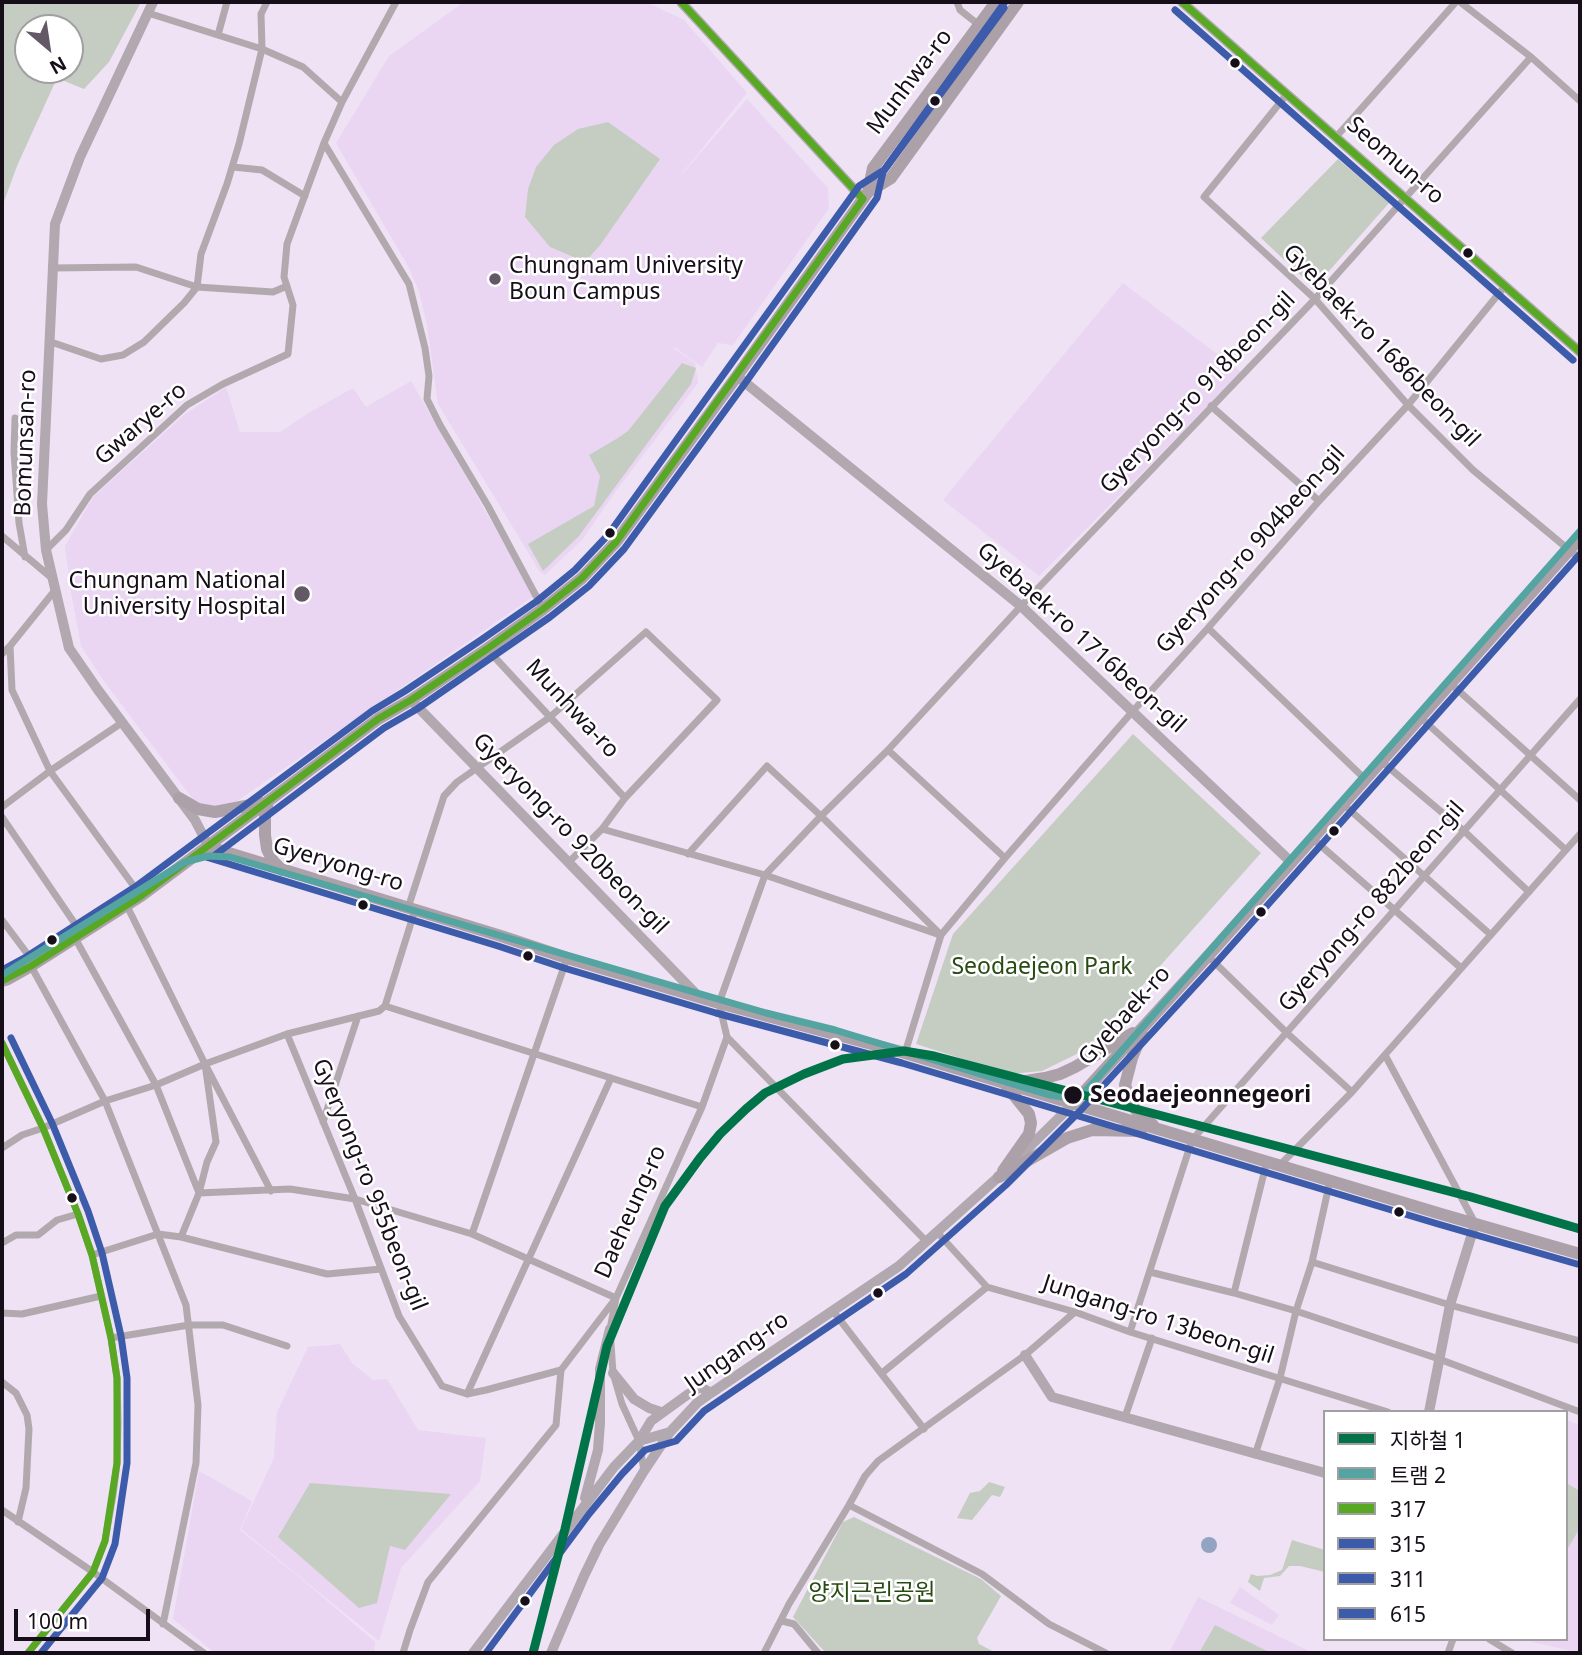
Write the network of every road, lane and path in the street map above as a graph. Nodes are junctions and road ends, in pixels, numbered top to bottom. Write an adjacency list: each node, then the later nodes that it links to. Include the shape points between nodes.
1 (153, 2): 11 (main road, Bomunsan-ro)
2 (227, 2): 13 (street)
3 (267, 2): 14 (street, via 261,14)
4 (396, 2): 18 (street, Gwarye-ro)
5 (681, 2): 22 (main road)
6 (957, 2): 12 (street)
7 (996, 2): 12 (main road, Munhwa-ro)
8 (1018, 2): 22 (main road, Munhwa-ro, via 891,178)
9 (1182, 2): 16 (main road, Seomun-ro)
10 (1458, 2): 15 (street); 19 (street)
11 (148, 13): 13 (street); 25 (main road, Bomunsan-ro, via 76,168 55,224)
12 (979, 25): 22 (main road, Munhwa-ro, via 873,168)
13 (218, 35): 14 (street)
14 (262, 49): 18 (street, via 303,67); 21 (street)
15 (1531, 57): 17 (street); 24 (street, Gyeryong-ro 918beon-gil)
16 (1287, 94): 19 (main road, Seomun-ro); 29 (street, Gyebaek-ro 1686beon-gil, via 1204,197)
17 (1580, 101)
18 (342, 102): 20 (street, Gwarye-ro)
19 (1336, 137): 24 (main road, Seomun-ro)
20 (324, 143): 23 (street, Gwarye-ro); 45 (street, via 409,284 425,348 427,399)
21 (233, 167): 23 (street, via 262,170); 28 (street, via 201,254)
22 (866, 195): 32 (main road, Munhwa-ro)
23 (305, 196): 26 (street, Gwarye-ro, via 287,244)
24 (1406, 199): 27 (main road, Seomun-ro); 29 (street, Gyeryong-ro 918beon-gil)
25 (52, 268): 28 (street, via 136,267); 30 (main road, Bomunsan-ro)
26 (287, 286): 28 (street, via 273,292); 39 (street, Gwarye-ro, via 293,305 288,354 187,405 90,494)
27 (1505, 286): 31 (main road, Seomun-ro); 34 (street, Gyeryong-ro 904beon-gil)
28 (197, 287): 30 (street, via 144,342 123,355 101,359)
29 (1315, 299): 33 (street, Gyeryong-ro 918beon-gil); 34 (street, Gyebaek-ro 1686beon-gil)
30 (51, 342): 39 (main road, Bomunsan-ro, via 42,504)
31 (1580, 352)
32 (737, 376): 44 (main road, Gyebaek-ro 1716beon-gil); 45 (main road, Munhwa-ro, via 616,542 582,578)
33 (1211, 405): 36 (street); 44 (street, Gyeryong-ro 918beon-gil)
34 (1408, 405): 36 (street, Gyeryong-ro 904beon-gil); 40 (street, Gyebaek-ro 1686beon-gil, via 1473,470)
35 (15, 418): 41 (street, via 19,523)
36 (1319, 501): 46 (street, Gyeryong-ro 904beon-gil)
37 (2, 536): 41 (street)
38 (1580, 538): 40 (main road, Gyebaek-ro)
39 (46, 550): 43 (main road, Bomunsan-ro)
40 (1569, 550): 42 (street, Gyebaek-ro 1686beon-gil); 50 (main road, Gyebaek-ro)
41 (25, 556): 43 (street)
42 (1580, 559)
43 (54, 584): 47 (street); 56 (main road, Bomunsan-ro, via 69,648)
44 (1021, 606): 53 (main road, Gyebaek-ro 1716beon-gil); 57 (street, Gyeryong-ro 918beon-gil)
45 (543, 609): 48 (main road, Munhwa-ro)
46 (1208, 628): 53 (street, Gyeryong-ro 904beon-gil); 62 (street)
47 (10, 646): 49 (street); 61 (street, via 12,690)
48 (487, 649): 51 (main road, Munhwa-ro); 54 (street, Munhwa-ro)
49 (2, 654)
50 (1450, 683): 55 (main road, Gyebaek-ro); 58 (street)
51 (411, 699): 60 (main road, Gyeryong-ro 920beon-gil); 67 (main road, Munhwa-ro)
52 (1580, 699): 58 (street, Gyeryong-ro 882beon-gil)
53 (1132, 712): 79 (street, Gyeryong-ro 904beon-gil); 80 (main road, Gyebaek-ro 1716beon-gil)
54 (550, 717): 60 (street); 65 (street, Munhwa-ro); 65 (street, via 646,632 717,700)
55 (1420, 718): 59 (main road, Gyebaek-ro); 63 (street)
56 (123, 722): 61 (street); 64 (main road, Bomunsan-ro)
57 (888, 750): 70 (street, Gyeryong-ro 918beon-gil); 79 (street)
58 (1530, 756): 63 (street, Gyeryong-ro 882beon-gil); 66 (street)
59 (1381, 761): 62 (main road, Gyebaek-ro); 73 (street)
60 (477, 769): 81 (main road, Gyeryong-ro 920beon-gil); 88 (street, via 444,796)
61 (50, 771): 69 (street); 86 (street)
62 (1365, 779): 68 (main road, Gyebaek-ro)
63 (1500, 790): 73 (street, Gyeryong-ro 882beon-gil); 77 (street)
64 (179, 798): 67 (main road, via 215,812); 76 (main road, Bomunsan-ro)
65 (625, 798): 72 (street)
66 (1580, 800)
67 (268, 801): 76 (main road, Munhwa-ro); 82 (main road, via 267,849)
68 (1343, 804): 75 (main road, Gyebaek-ro); 84 (street)
69 (2, 807)
70 (821, 816): 78 (street, via 767,766); 83 (street, Gyeryong-ro 918beon-gil); 92 (street)
71 (2, 817): 93 (street)
72 (602, 829): 78 (street); 81 (street)
73 (1464, 831): 84 (street, Gyeryong-ro 882beon-gil); 85 (street)
74 (1580, 834): 77 (street)
75 (1312, 838): 80 (main road, Gyebaek-ro); 89 (street)
76 (209, 846): 82 (main road, Gyeryong-ro); 86 (main road, Munhwa-ro)
77 (1566, 850): 85 (street)
78 (688, 854): 83 (street)
79 (1005, 858): 92 (street, Gyeryong-ro 904beon-gil)
80 (1291, 862): 94 (main road, Gyebaek-ro)
81 (568, 863): 99 (main road, Gyeryong-ro 920beon-gil)
82 (282, 870): 88 (main road, Gyeryong-ro)
83 (765, 875): 92 (street); 100 (street, Gyeryong-ro 918beon-gil)
84 (1425, 876): 89 (street, Gyeryong-ro 882beon-gil); 91 (street)
85 (1529, 892): 91 (street)
86 (141, 896): 87 (main road, Munhwa-ro)
87 (127, 906): 93 (main road, Munhwa-ro); 112 (street)
88 (412, 909): 95 (main road, Gyeryong-ro); 101 (street, Gyeryong-ro)
89 (1395, 910): 97 (street); 104 (street, Gyeryong-ro 882beon-gil)
90 (2, 920): 96 (street)
91 (1491, 934): 97 (street)
92 (941, 935): 109 (street, Gyeryong-ro 904beon-gil)
93 (78, 936): 96 (main road, Munhwa-ro); 115 (street)
94 (1208, 956): 103 (main road, Gyebaek-ro); 104 (street)
95 (567, 958): 99 (main road, Gyeryong-ro); 108 (street)
96 (33, 965): 98 (main road, Munhwa-ro); 117 (street)
97 (1461, 968): 110 (street)
98 (2, 981)
99 (699, 998): 100 (main road, Gyeryong-ro)
100 (719, 1003): 106 (street); 109 (main road, Gyeryong-ro)
101 (385, 1006): 102 (street); 108 (street)
102 (358, 1016): 105 (street); 120 (street)
103 (1144, 1027): 114 (main road, via 1060,1074); 118 (main road, Gyebaek-ro); 122 (main road, via 1125,1085 1140,1115)
104 (1287, 1033): 116 (street); 123 (street, Gyeryong-ro 882beon-gil)
105 (287, 1034): 112 (street); 120 (street, Gyeryong-ro 955beon-gil)
106 (727, 1037): 119 (street, Daeheung-ro); 138 (street)
107 (2, 1043): 111 (street)
108 (535, 1054): 113 (street); 136 (street)
109 (905, 1054): 114 (main road, Gyeryong-ro)
110 (1385, 1055): 116 (street); 133 (street)
111 (5, 1058): 121 (street)
112 (205, 1064): 115 (street); 129 (street); 130 (street, via 216,1142)
113 (611, 1078): 119 (street); 142 (street)
114 (1006, 1084): 118 (main road, Gyeryong-ro); 127 (main road, via 1031,1123 1029,1134)
115 (156, 1085): 117 (street); 130 (street)
116 (1352, 1092): 126 (street)
117 (105, 1101): 121 (street); 135 (street)
118 (1073, 1104): 122 (main road, Gyeryong-ro); 127 (main road, Jungang-ro)
119 (702, 1107): 149 (street, Daeheung-ro)
120 (323, 1123): 131 (street, Gyeryong-ro 955beon-gil)
121 (43, 1128): 124 (street); 132 (street)
122 (1166, 1133): 123 (main road, Gyeryong-ro); 127 (main road, via 1092,1130 1067,1138)
123 (1192, 1140): 125 (main road, Gyeryong-ro); 145 (street)
124 (2, 1149)
125 (1267, 1161): 126 (main road, Gyeryong-ro); 147 (street)
126 (1280, 1165): 128 (main road, Gyeryong-ro)
127 (999, 1177): 134 (main road, Jungang-ro)
128 (1330, 1181): 133 (main road, Gyeryong-ro); 143 (street)
129 (271, 1191): 130 (street); 131 (street, via 290,1189)
130 (199, 1193): 137 (street)
131 (355, 1199): 136 (street); 144 (street, Gyeryong-ro 955beon-gil)
132 (78, 1214): 139 (street, via 57,1220 38,1236 16,1235); 141 (street)
133 (1475, 1224): 140 (main road, Gyeryong-ro); 150 (main road)
134 (937, 1232): 138 (main road, Jungang-ro); 146 (street)
135 (158, 1234): 137 (street); 141 (street); 155 (street, via 186,1305)
136 (472, 1234): 142 (street)
137 (181, 1237): 144 (street, via 327,1274)
138 (927, 1242): 151 (main road, Jungang-ro)
139 (2, 1244)
140 (1580, 1254)
141 (92, 1255): 148 (street)
142 (529, 1259): 149 (street); 170 (street)
143 (1312, 1262): 150 (street); 152 (street)
144 (381, 1269): 170 (street, Gyeryong-ro 955beon-gil, via 399,1316 442,1386)
145 (1150, 1272): 147 (street); 157 (street)
146 (987, 1287): 153 (street, Jungang-ro 13beon-gil); 166 (street)
147 (1234, 1293): 152 (street)
148 (101, 1296): 154 (street, via 22,1314); 158 (street)
149 (616, 1297): 156 (street, Daeheung-ro); 164 (street)
150 (1450, 1305): 160 (street); 163 (main road)
151 (833, 1311): 166 (street); 169 (main road, Jungang-ro)
152 (1296, 1311): 163 (street); 167 (street)
153 (1075, 1312): 157 (street, Jungang-ro 13beon-gil); 162 (street)
154 (2, 1313)
155 (189, 1325): 158 (street); 161 (street, via 223,1325); 188 (street, via 198,1405 196,1463)
156 (610, 1329): 165 (street, Daeheung-ro); 183 (main road, via 600,1369 598,1450)
157 (1130, 1332): 159 (street, Jungang-ro 13beon-gil)
158 (111, 1338): 186 (street, via 117,1378 117,1462 105,1541)
159 (1152, 1338): 167 (street, Jungang-ro 13beon-gil); 175 (street)
160 (1580, 1341)
161 (288, 1346)
162 (1028, 1352): 175 (main road, via 1052,1398); 176 (street)
163 (1439, 1359): 172 (main road); 174 (street)
164 (561, 1370): 170 (street); 192 (street, via 556,1424 428,1582)
165 (613, 1373): 173 (main road, via 634,1399); 178 (street, Daeheung-ro)
166 (882, 1373): 176 (street)
167 (1280, 1378): 171 (street, Jungang-ro 13beon-gil); 179 (street)
168 (2, 1382): 185 (street, via 16,1393 29,1429 26,1488)
169 (711, 1393): 173 (main road, via 700,1387); 177 (main road, Jungang-ro)
170 (467, 1394)
171 (1382, 1410)
172 (1429, 1410)
173 (662, 1412): 178 (main road)
174 (1580, 1412)
175 (1125, 1417): 179 (main road)
176 (924, 1429): 182 (street, via 878,1461)
177 (670, 1432): 178 (main road); 180 (main road, Jungang-ro)
178 (639, 1441): 180 (street, Daeheung-ro); 183 (main road)
179 (1255, 1455): 181 (main road)
180 (644, 1471): 194 (main road, Jungang-ro, via 599,1545)
181 (1323, 1472)
182 (849, 1506): 187 (street); 197 (street, via 982,1574 1049,1624)
183 (581, 1508): 193 (main road)
184 (2, 1510): 185 (street)
185 (18, 1522): 186 (street)
186 (93, 1572): 188 (street); 190 (street)
187 (782, 1621): 195 (street); 196 (street, via 794,1624)
188 (163, 1623): 191 (street)
189 (1492, 1641): 198 (street)
190 (28, 1653)
191 (204, 1653)
192 (403, 1653)
193 (473, 1653)
194 (551, 1653)
195 (764, 1653)
196 (818, 1653)
197 (1106, 1653)
198 (1512, 1653)

